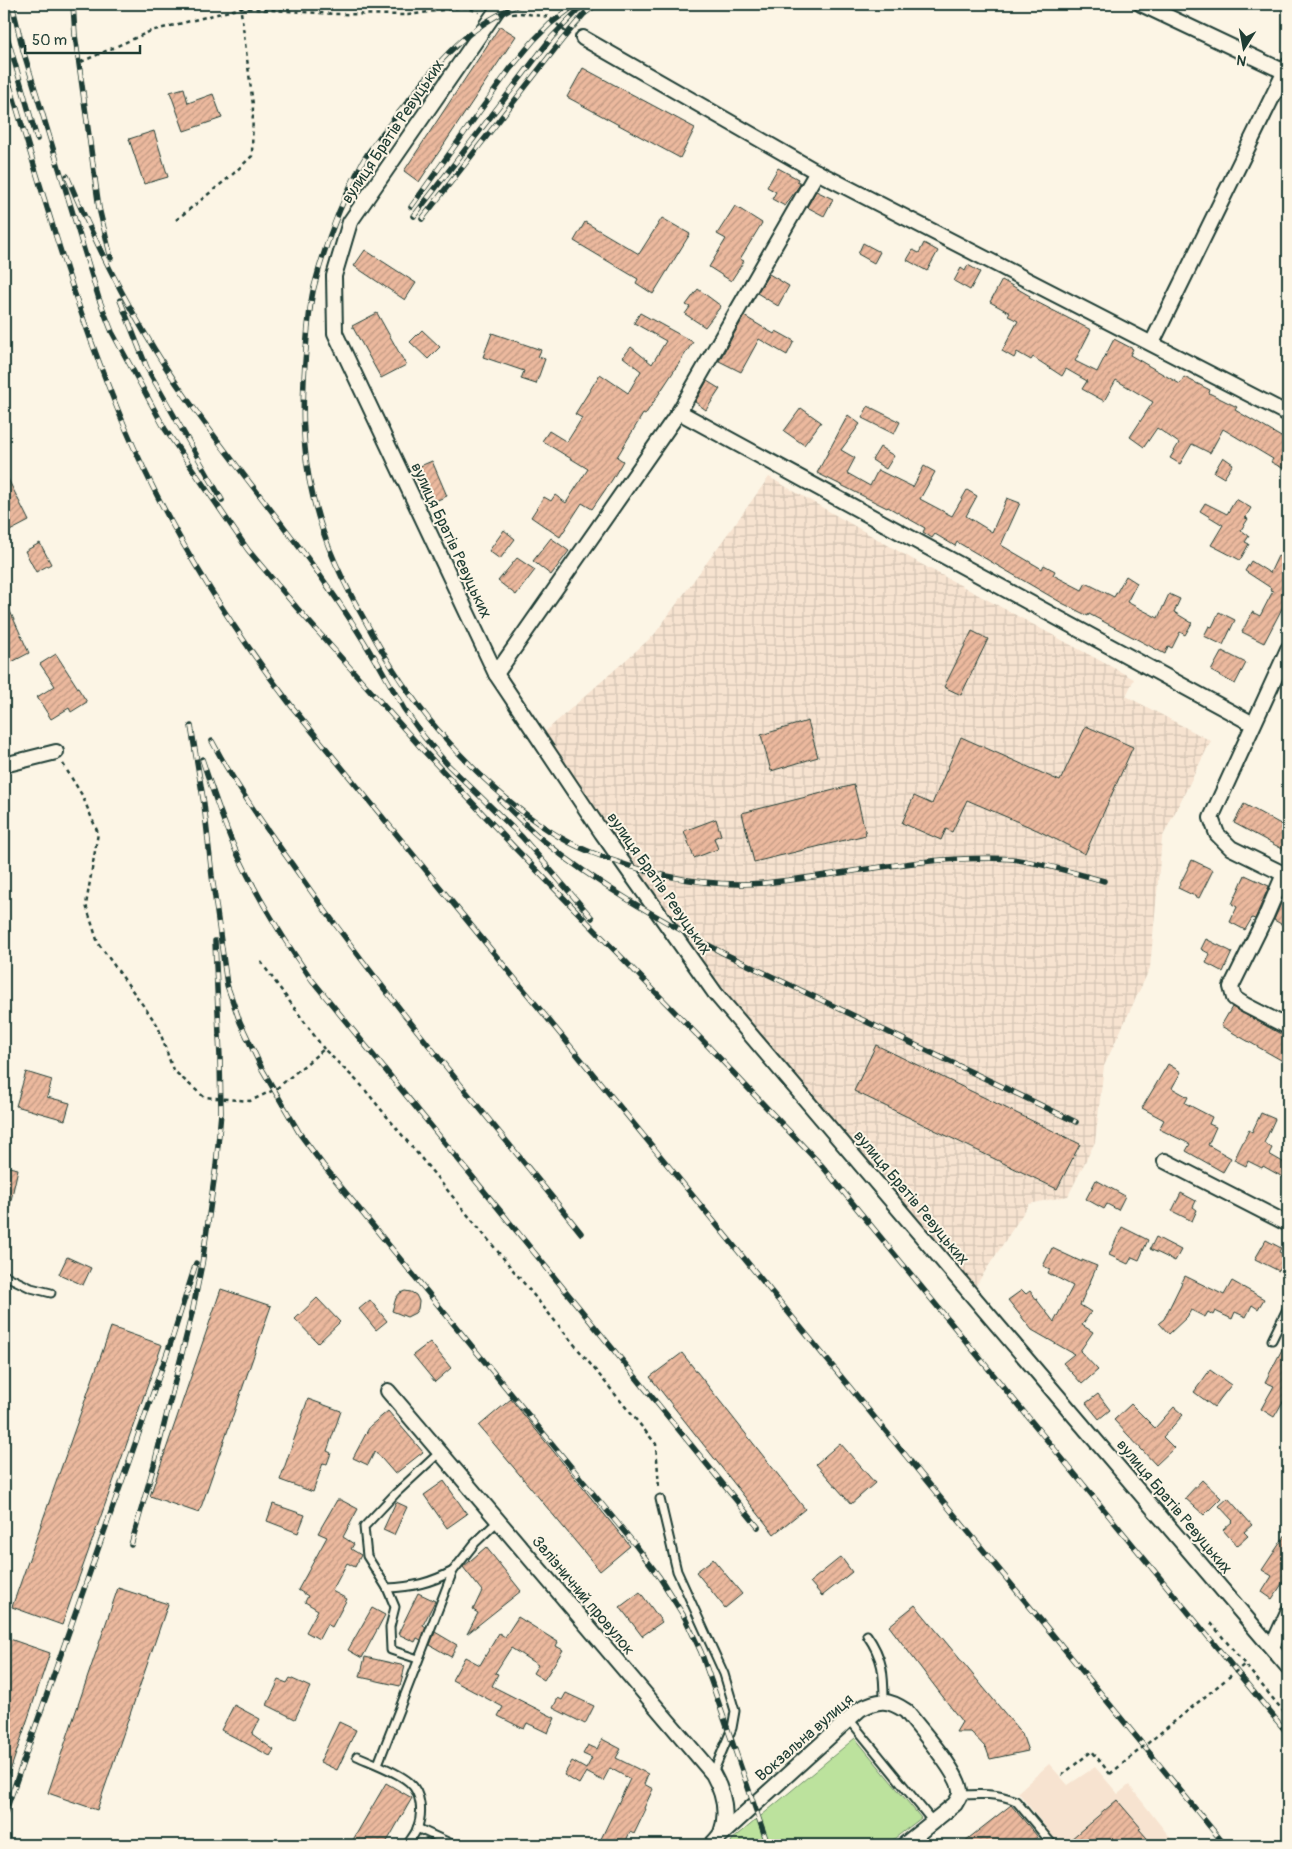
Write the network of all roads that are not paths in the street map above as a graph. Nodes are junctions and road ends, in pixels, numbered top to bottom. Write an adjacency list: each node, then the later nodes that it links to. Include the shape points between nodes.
1 (501, 4): 10 (street, вулиця Братів Ревуцьких, via 350,222 334,276 335,333)
2 (1140, 4): 4 (street)
3 (583, 38): 5 (street)
4 (1287, 69): 6 (street)
5 (816, 172): 6 (street); 7 (street)
6 (1152, 343): 8 (street)
7 (679, 412): 10 (street); 11 (street)
8 (1288, 414)
9 (1288, 650): 11 (street)
10 (496, 674): 30 (street, вулиця Братів Ревуцьких, via 602,833 716,993)
11 (1253, 724): 14 (street, via 1211,818 1217,834 1231,848)
12 (56, 752): 13 (street)
13 (4, 765)
14 (1286, 875): 15 (street, via 1231,987 1234,998)
15 (1288, 1027)
16 (1165, 1161): 17 (street)
17 (1288, 1224)
18 (4, 1275): 19 (lane)
19 (51, 1293)
20 (1288, 1307): 21 (lane)
21 (1272, 1340)
22 (388, 1391): 23 (street, Залізничний провулок)
23 (440, 1452): 25 (street, Залізничний провулок); 27 (lane, via 364,1527 367,1556)
24 (660, 1499): 37 (lane, via 677,1571 724,1674 734,1711 732,1728)
25 (498, 1521): 26 (lane); 37 (street, Залізничний провулок)
26 (453, 1571): 27 (lane, via 433,1582); 31 (lane)
27 (387, 1588): 31 (lane, via 395,1607 390,1627 391,1650)
28 (1288, 1612): 30 (street)
29 (867, 1635): 33 (lane, via 877,1650 884,1671)
30 (1272, 1647): 32 (street, вулиця Братів Ревуцьких)
31 (418, 1659): 36 (lane)
32 (1288, 1668)
33 (884, 1701): 34 (street, Вокзальна вулиця, via 873,1702); 38 (street, via 906,1711 954,1774)
34 (849, 1719): 39 (lane); 41 (street, Вокзальна вулиця)
35 (357, 1756): 36 (lane)
36 (378, 1764): 40 (lane, via 410,1782 418,1794 422,1811)
37 (713, 1774): 41 (street, Залізничний провулок, via 722,1791 725,1811)
38 (960, 1795): 39 (street, via 956,1804); 46 (lane, via 987,1794 1016,1801)
39 (933, 1822): 45 (street)
40 (417, 1828): 42 (lane); 43 (lane)
41 (719, 1840): 44 (street, Вокзальна вулиця)
42 (407, 1845)
43 (454, 1845)
44 (710, 1845)
45 (904, 1845)
46 (1053, 1845)

